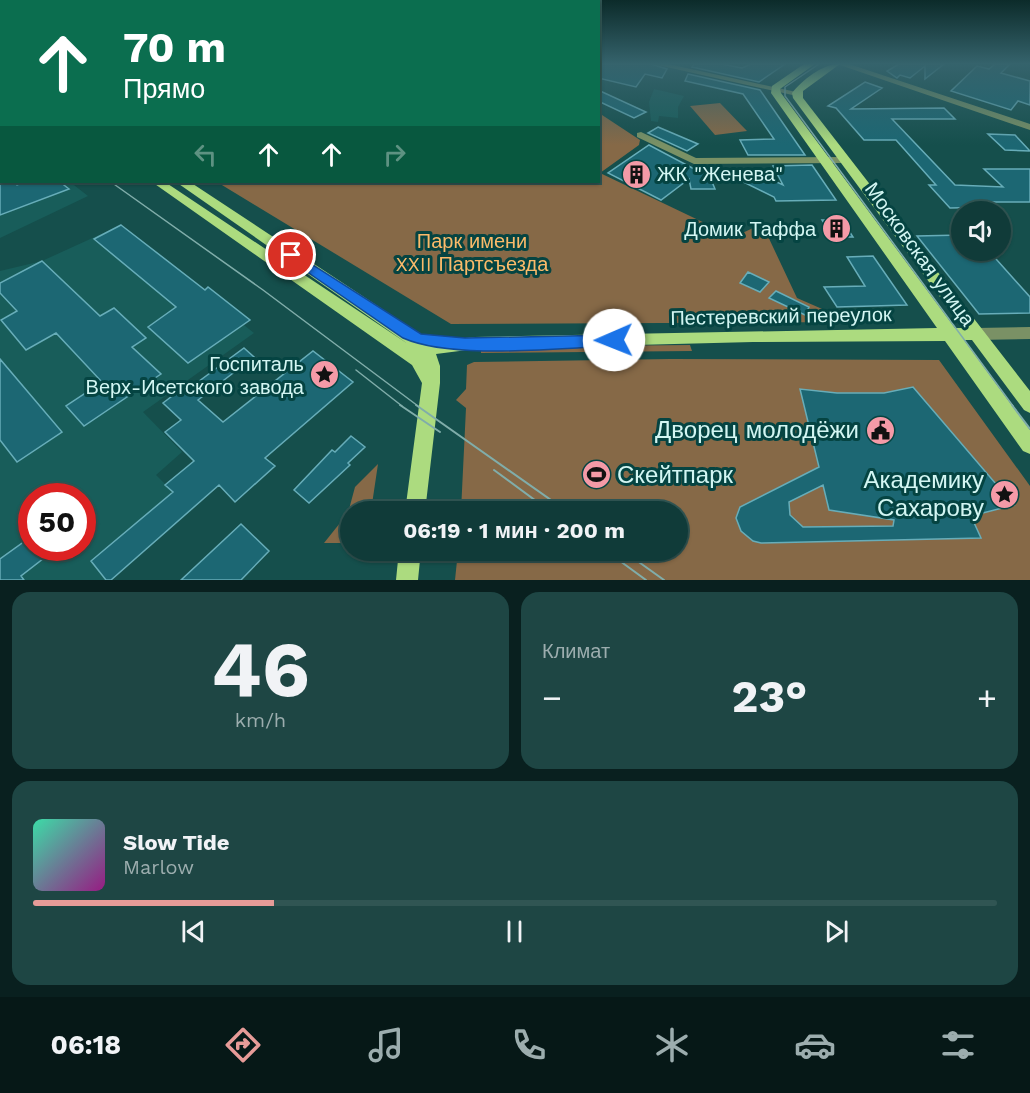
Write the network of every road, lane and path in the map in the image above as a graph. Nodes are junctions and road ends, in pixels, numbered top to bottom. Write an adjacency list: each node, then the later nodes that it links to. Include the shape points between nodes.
1 (776, 91): 8 (main road, Московская улица)
2 (788, 91): 5 (street)
3 (800, 91): 5 (main road)
4 (924, 91): 6 (street)
5 (797, 93): 9 (main road, Московская улица)
6 (1030, 126)
7 (640, 135): 8 (street, via 694,161)
8 (824, 160): 9 (street); 15 (main road, Московская улица)
9 (844, 160): 14 (main road, Московская улица)
10 (159, 183): 18 (main road)
11 (183, 183): 13 (main road)
12 (1030, 333): 14 (street, Пестеревский переулок)
13 (408, 334): 16 (main road, via 431,342); 17 (main road)
14 (976, 334): 15 (main road, Пестеревский переулок); 20 (main road, Московская улица)
15 (952, 335): 16 (main road, Пестеревский переулок); 21 (main road, Московская улица)
16 (465, 344): 17 (main road, Пестеревский переулок); 19 (main road, via 443,355)
17 (424, 348): 18 (main road, Пестеревский переулок); 19 (main road, via 433,362)
18 (406, 351): 19 (main road, via 418,360)
19 (431, 383): 22 (main road)
20 (1030, 405)
21 (1030, 445)
22 (416, 501)
23 (409, 561): 24 (main road)
24 (406, 580)

